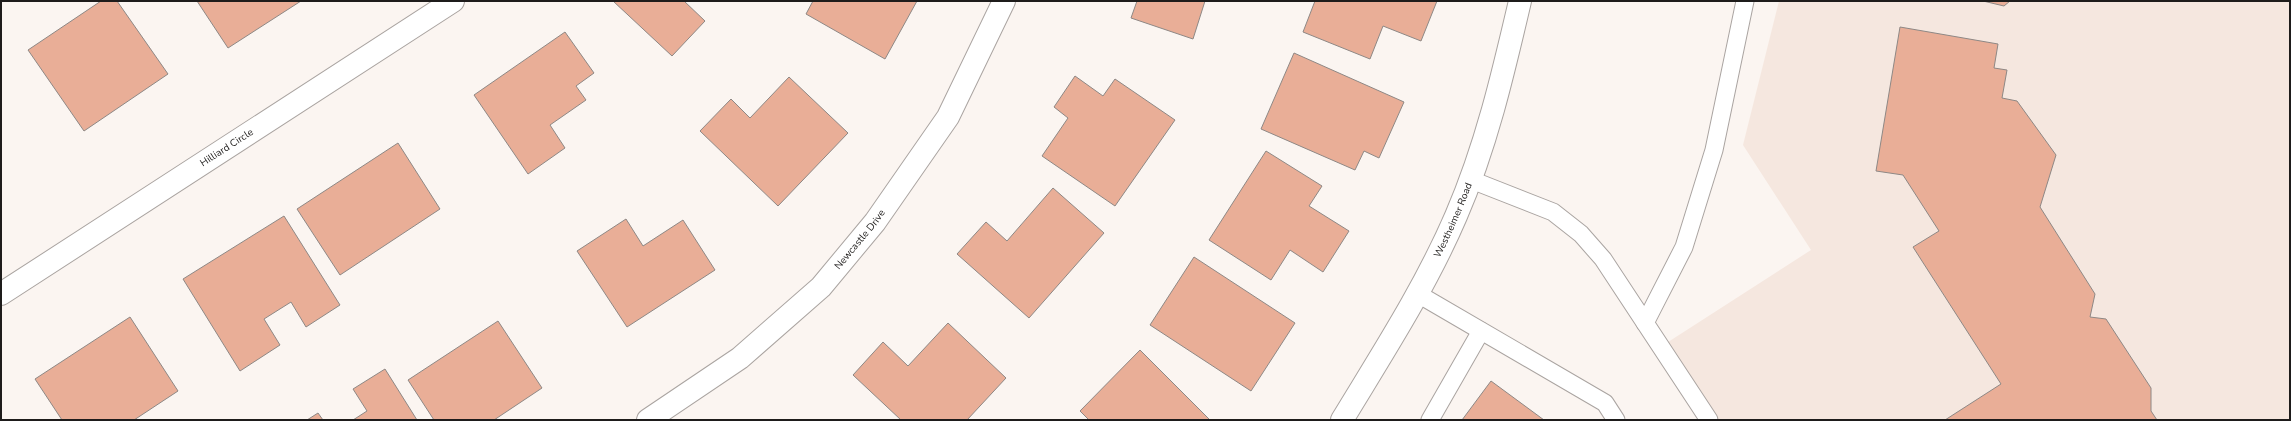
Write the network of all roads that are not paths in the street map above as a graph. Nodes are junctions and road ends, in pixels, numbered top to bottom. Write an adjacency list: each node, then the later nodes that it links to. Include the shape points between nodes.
1 (453, 1): 6 (street, Hilliard Circle)
2 (1004, 1): 10 (street, Newcastle Drive, via 948,118 874,222 821,287 740,358)
3 (1520, 1): 5 (street, Westheimer Road, via 1498,99)
4 (1744, 1): 8 (lane, via 1714,150 1684,247)
5 (1469, 179): 7 (street, Westheimer Road, via 1456,216); 8 (lane, via 1553,212 1581,234 1603,259)
6 (1, 294)
7 (1418, 294): 9 (lane); 11 (street, Westheimer Road)
8 (1645, 323): 14 (lane)
9 (1481, 331): 12 (lane); 13 (lane, via 1605,403)
10 (648, 420)
11 (1342, 420)
12 (1430, 420)
13 (1616, 420)
14 (1709, 420)

